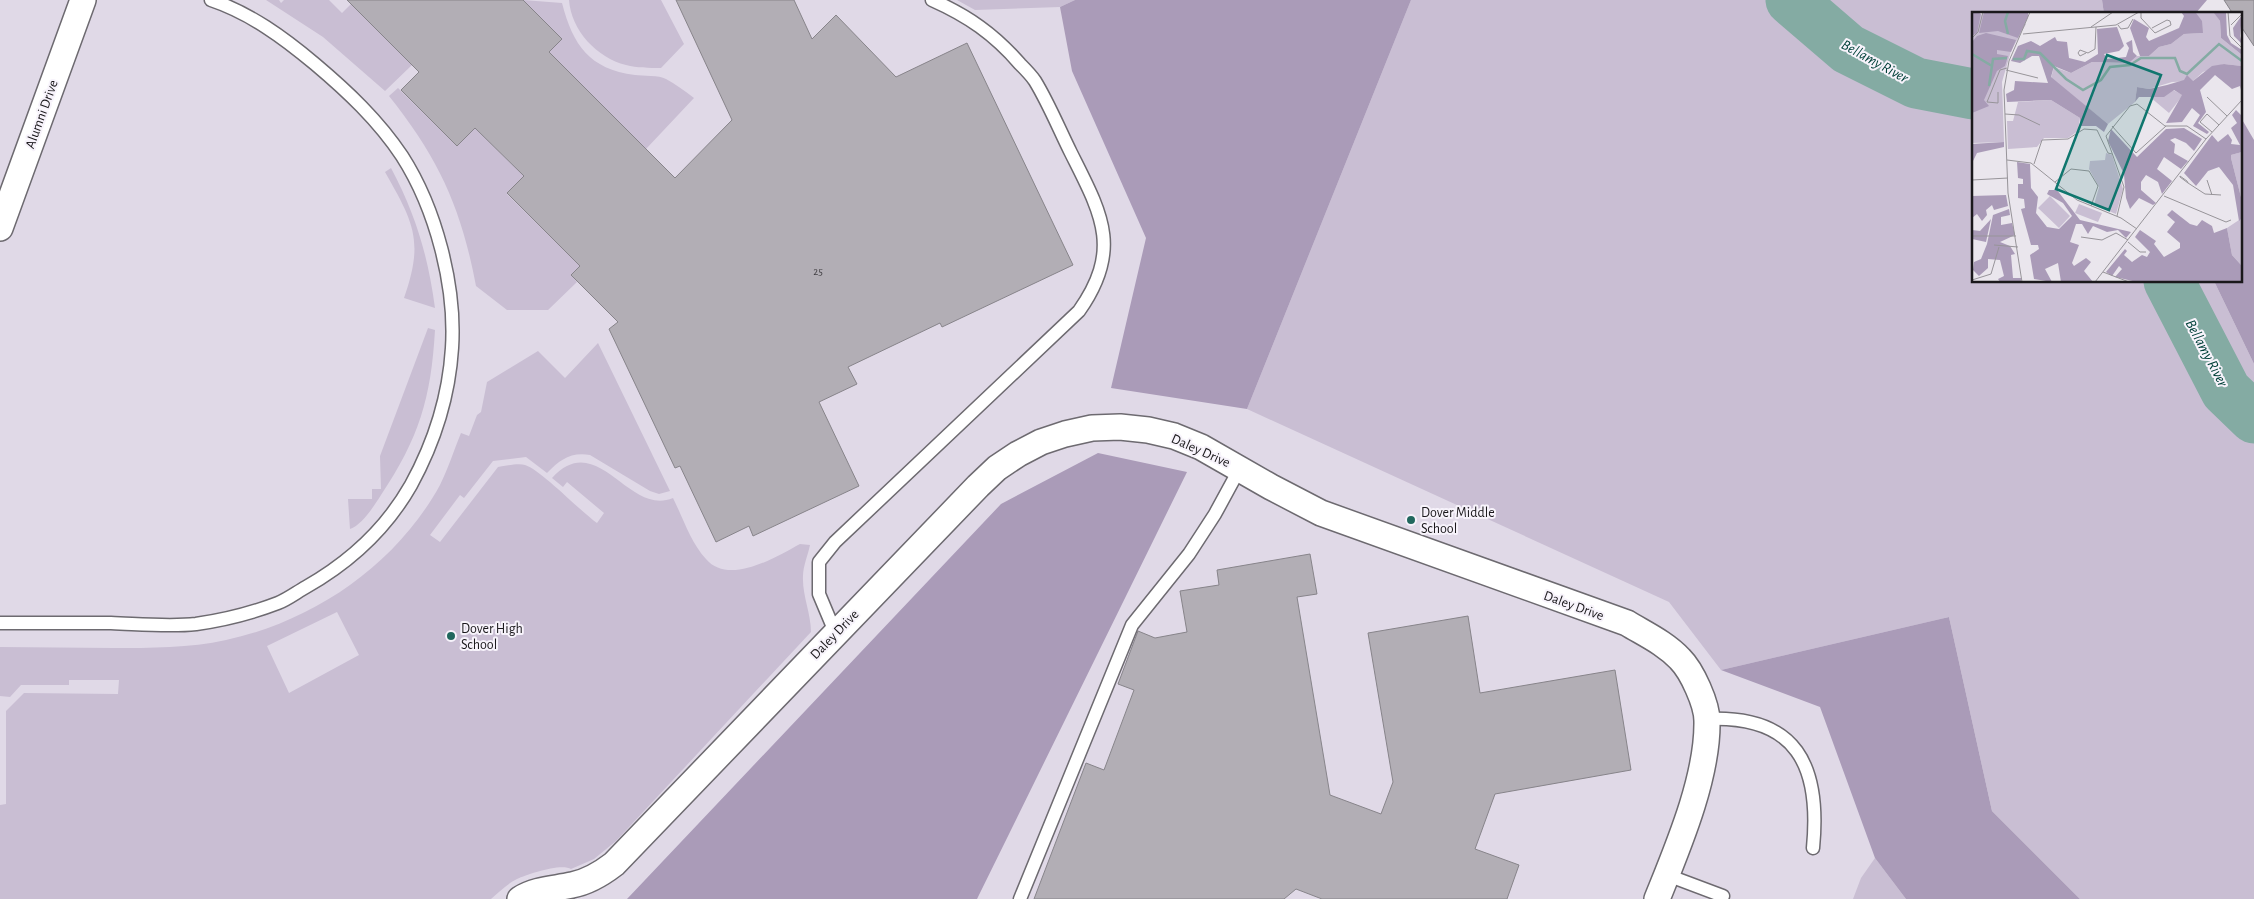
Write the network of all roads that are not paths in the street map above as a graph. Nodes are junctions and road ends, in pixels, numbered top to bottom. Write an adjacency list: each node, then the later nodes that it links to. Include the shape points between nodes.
1 (83, 0): 4 (street, Alumni Drive)
2 (211, 0): 6 (lane, via 263,26 334,79 373,118 402,157 425,199 438,238 450,300 452,348 437,428 420,468 385,524 326,576 280,602 235,617 194,624)
3 (932, 0): 7 (lane, via 976,22 1006,47 1035,80 1102,222 1102,262 1096,281 1078,311 835,542 819,562 819,594)
4 (0, 228)
5 (1240, 468): 7 (street, Daley Drive, via 1201,447 1148,430 1092,428 1041,442 990,474); 8 (street, Daley Drive, via 1321,513 1627,623 1660,642 1681,660 1698,688); 13 (lane, via 1189,554 1132,625)
6 (0, 623)
7 (835, 632): 12 (street, Daley Drive, via 614,864 574,885 539,890)
8 (1707, 718): 9 (lane, via 1753,722 1772,728 1787,740 1808,776 1815,803); 10 (street, Daley Drive, via 1701,769)
9 (1813, 848)
10 (1667, 875): 11 (lane); 14 (street, Daley Drive)
11 (1723, 896)
12 (520, 899)
13 (1020, 899)
14 (1657, 899)

